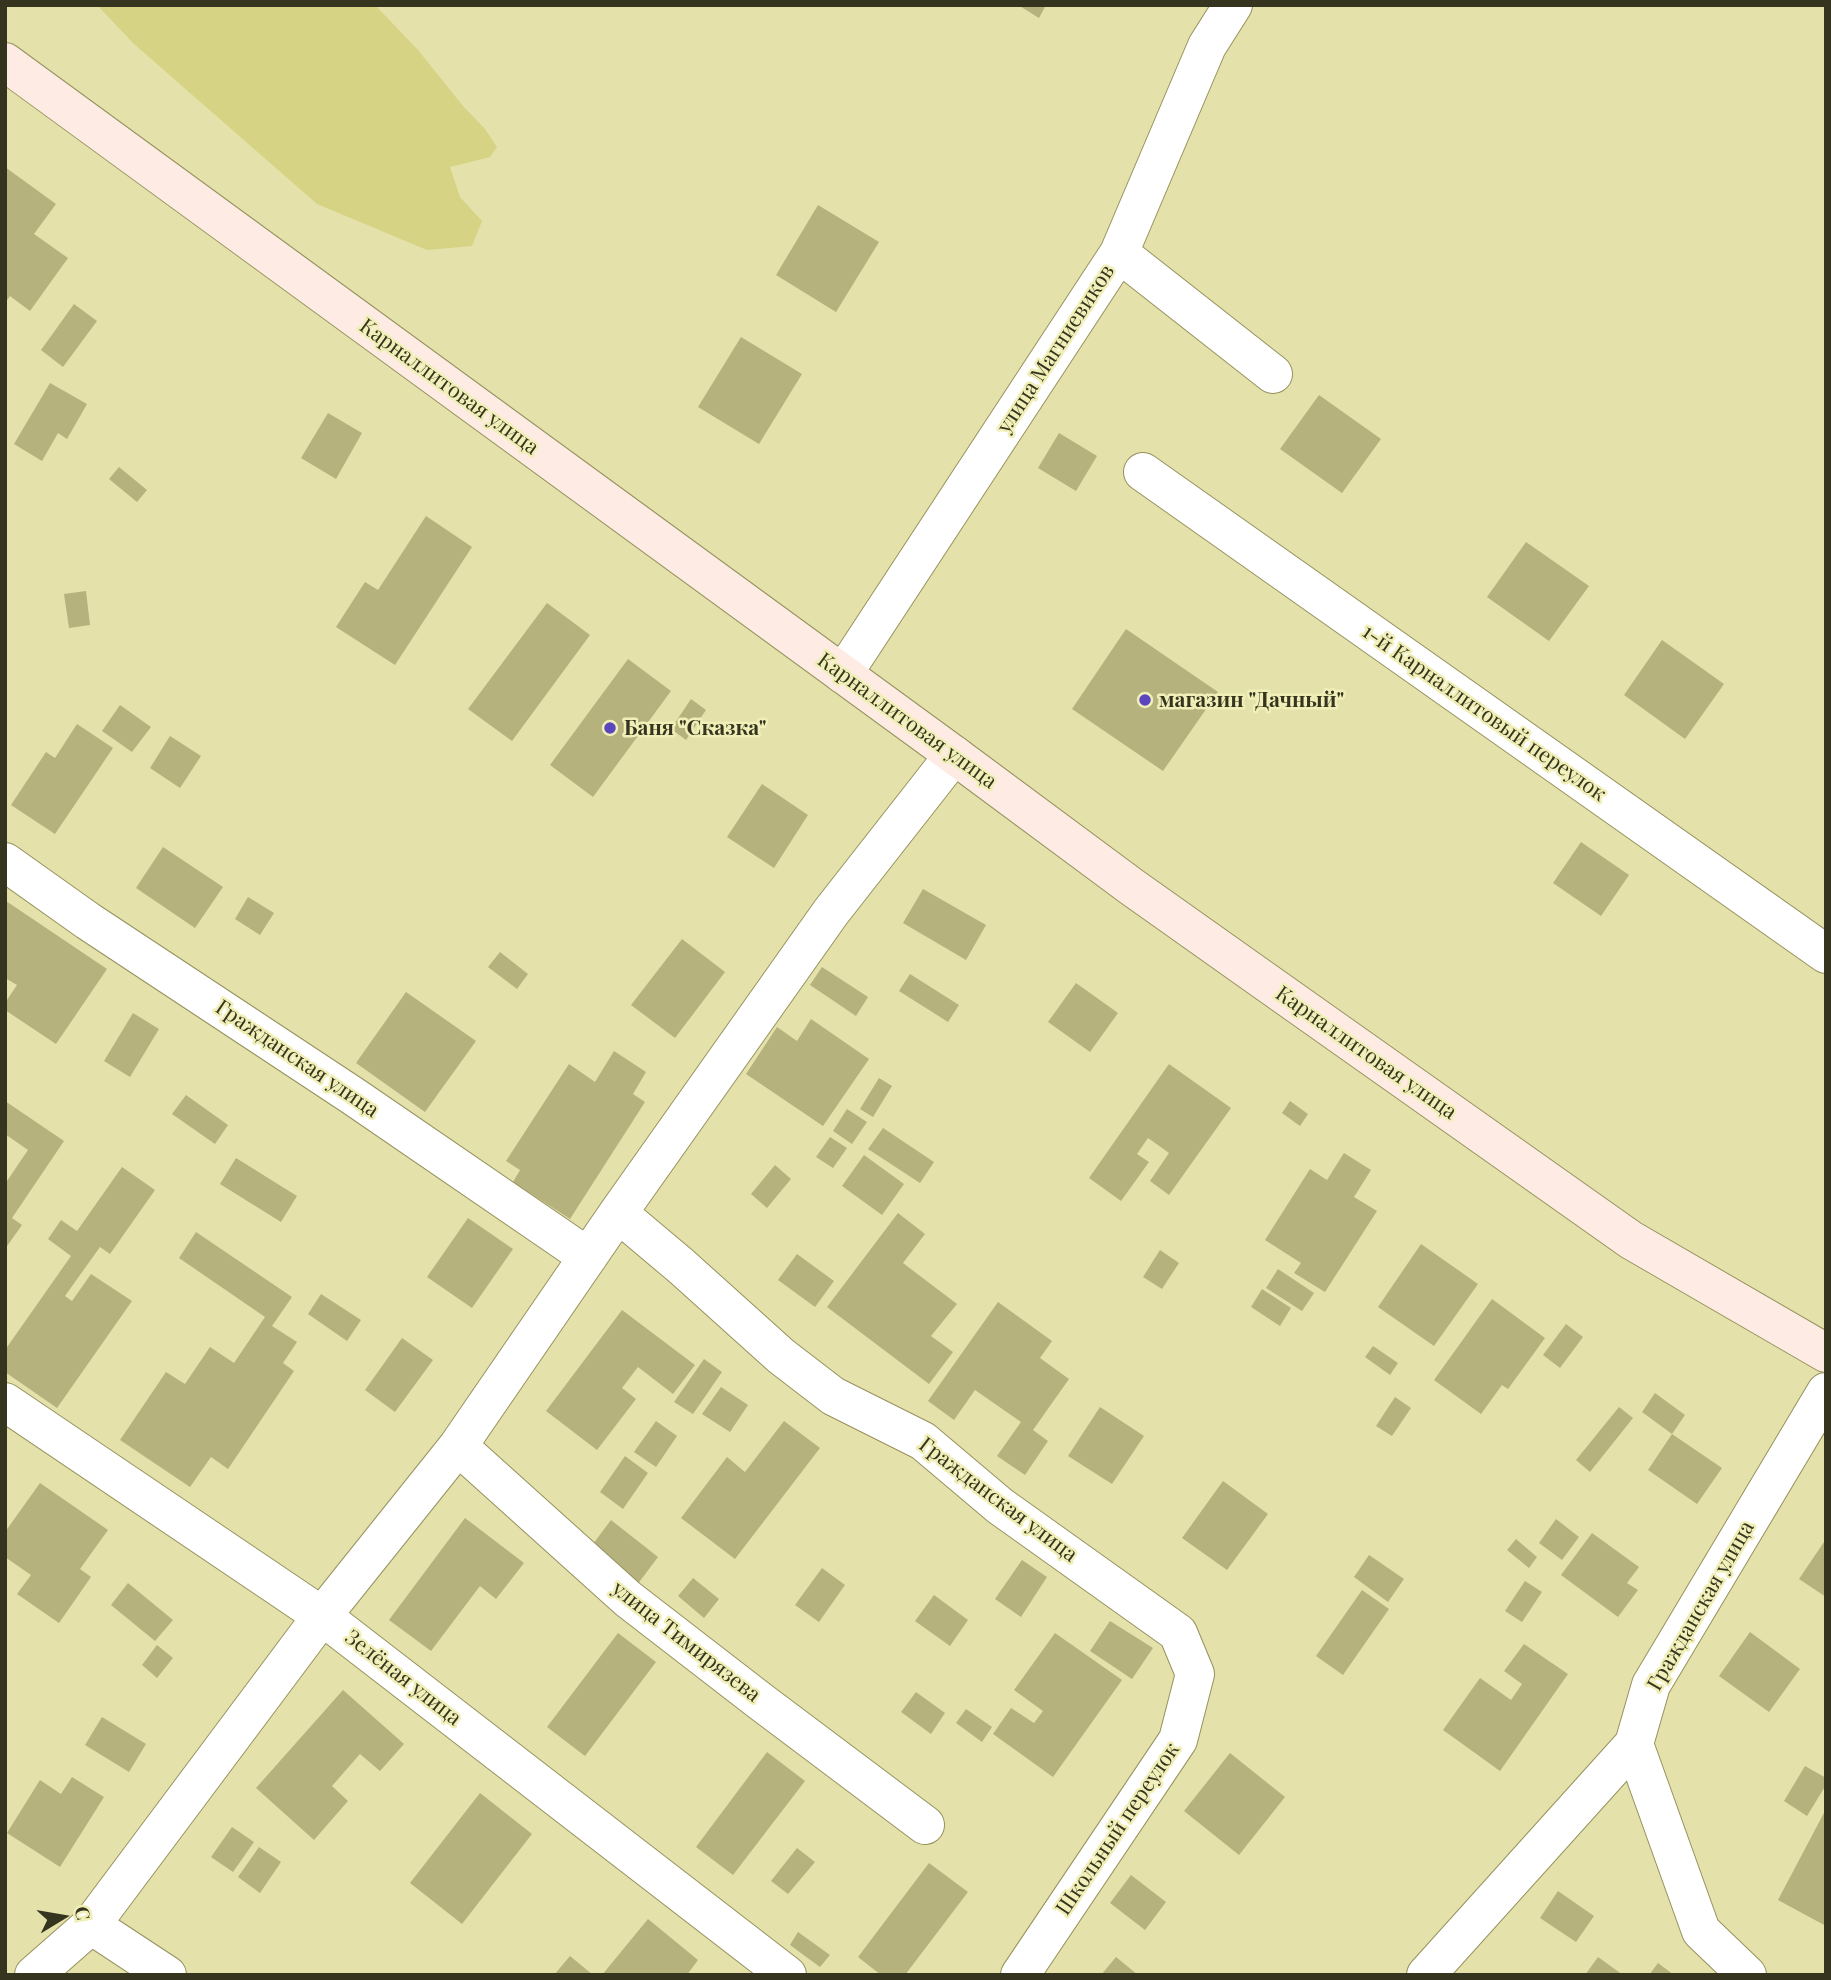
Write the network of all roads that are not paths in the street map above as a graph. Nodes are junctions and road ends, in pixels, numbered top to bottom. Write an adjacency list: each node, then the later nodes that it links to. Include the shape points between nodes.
1 (1233, 5): 3 (street, улица Магниевиков, via 1207,46)
2 (5, 62): 6 (street, Карналлитовая улица)
3 (1119, 253): 4 (street); 6 (street, улица Магниевиков)
4 (1273, 374)
5 (1143, 472): 9 (street, 1-й Карналлитовый переулок)
6 (842, 674): 7 (street, Карналлитовая улица)
7 (954, 755): 10 (street, via 831,912); 12 (street, Карналлитовая улица, via 1143,895 1631,1240)
8 (5, 862): 11 (street, Гражданская улица)
9 (1826, 954)
10 (618, 1213): 11 (street); 17 (street, Гражданская улица, via 781,1356 834,1396 923,1441 1000,1506 1178,1633)
11 (587, 1257): 15 (street)
12 (1826, 1353)
13 (1826, 1392): 18 (street, Гражданская улица, via 1651,1685)
14 (5, 1402): 16 (street, Зелёная улица)
15 (458, 1446): 16 (street); 19 (street, улица Тимирязева, via 628,1599)
16 (322, 1616): 20 (street); 25 (street, Зелёная улица)
17 (1195, 1674): 26 (street, Школьный переулок, via 1178,1740)
18 (1634, 1744): 27 (street); 28 (street, via 1701,1931)
19 (925, 1825)
20 (91, 1925): 23 (street); 24 (street)
21 (5, 1968): 22 (street)
22 (9, 1975)
23 (34, 1975)
24 (166, 1975)
25 (787, 1975)
26 (1020, 1975)
27 (1426, 1975)
28 (1747, 1975)

